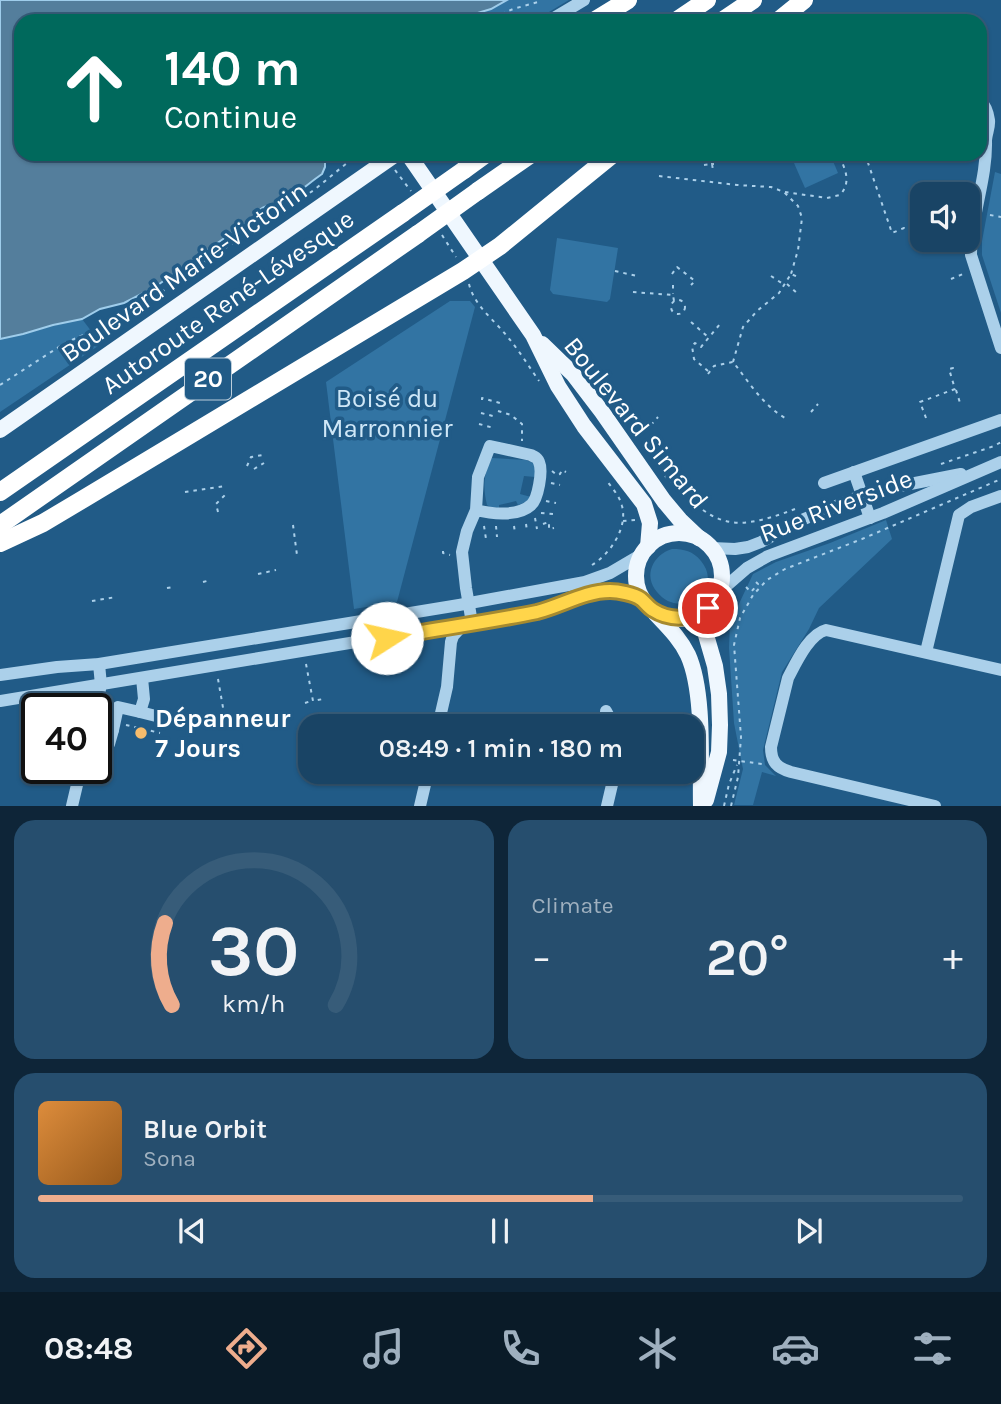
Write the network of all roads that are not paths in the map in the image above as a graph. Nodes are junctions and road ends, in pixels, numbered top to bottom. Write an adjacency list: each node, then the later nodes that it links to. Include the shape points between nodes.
1 (584, 0): 6 (street)
2 (628, 0): 7 (highway)
3 (706, 0): 8 (highway)
4 (753, 0): 9 (highway)
5 (804, 0): 10 (highway)
6 (560, 14)
7 (605, 14)
8 (686, 14)
9 (732, 14)
10 (787, 14)
11 (386, 161): 21 (main road, Boulevard Marie-Victorin)
12 (413, 161): 17 (main road, Boulevard Simard)
13 (476, 161): 23 (highway, Autoroute René-Lévesque / 20, bridge)
14 (521, 161): 33 (highway, Autoroute René-Lévesque / 20, bridge)
15 (603, 161): 17 (highway)
16 (985, 161): 19 (street, via 971,255)
17 (481, 259): 18 (main road, Boulevard Simard); 34 (highway, via 43,523)
18 (533, 335): 35 (main road, Boulevard Simard, via 573,374 664,501); 36 (main road, Boulevard Simard, via 558,386 644,503 650,523)
19 (1001, 348)
20 (1001, 421): 25 (street)
21 (0, 430)
22 (1001, 462): 24 (street, Rue Riverside)
23 (37, 467): 27 (highway); 28 (highway, Autoroute René-Lévesque)
24 (978, 471): 29 (street, Rue Riverside); 32 (street, Rue Riverside)
25 (854, 472): 26 (street); 29 (street)
26 (824, 483)
27 (0, 484)
28 (0, 492)
29 (863, 495): 32 (street); 35 (street, Rue Riverside, via 748,547)
30 (1001, 496): 41 (street, via 959,515)
31 (476, 510): 31 (street, via 503,514 530,506 541,476 537,458 489,446 478,477); 38 (street, via 462,552)
32 (870, 519): 37 (street, Rue Riverside, via 762,559)
33 (0, 525)
34 (0, 543)
35 (707, 544): 36 (main road, via 673,535 658,539); 37 (main road, via 722,569)
36 (646, 550): 38 (street, via 595,579); 39 (main road, via 635,576)
37 (713, 601): 39 (main road, via 699,614 685,618 668,617); 62 (main road, via 706,635 719,694 719,752)
38 (469, 603): 40 (street); 42 (street)
39 (646, 604): 40 (street, via 605,591 549,609); 62 (main road, via 673,631 692,667)
40 (468, 624): 45 (street); 51 (street, via 452,639)
41 (926, 653): 43 (street); 63 (street, via 820,632 788,678 771,757 781,769 791,772)
42 (99, 664): 44 (street); 46 (street)
43 (1001, 670)
44 (0, 675)
45 (142, 678): 46 (street); 50 (street)
46 (101, 685): 47 (street); 48 (street)
47 (99, 693)
48 (0, 701)
49 (606, 711): 52 (street)
50 (140, 712): 53 (street); 54 (street, via 118,707)
51 (441, 714)
52 (608, 714)
53 (156, 716)
54 (113, 730): 55 (street)
55 (112, 734)
56 (77, 784): 59 (street)
57 (425, 784): 60 (street)
58 (612, 784): 61 (street)
59 (72, 806)
60 (420, 806)
61 (607, 806)
62 (703, 806)
63 (935, 806)

